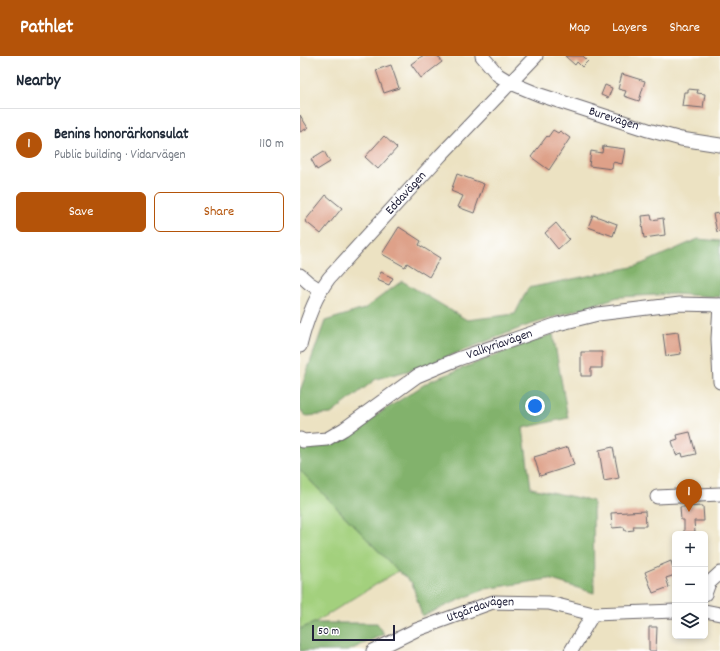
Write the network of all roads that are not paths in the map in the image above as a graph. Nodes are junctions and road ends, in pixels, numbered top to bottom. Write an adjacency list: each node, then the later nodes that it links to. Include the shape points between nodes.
1 (482, 56): 3 (street, Burevägen, via 498,75)
2 (536, 56): 3 (street, Eddavägen)
3 (511, 83): 4 (street, Burevägen, via 648,130); 6 (street, Eddavägen, via 441,155)
4 (720, 145)
5 (300, 275): 6 (street)
6 (320, 290): 8 (street, Eddavägen)
7 (720, 305): 9 (street); 10 (street, Valkyriavägen, via 673,305 598,314 551,326 418,376 327,439)
8 (301, 340)
9 (720, 382)
10 (300, 439)
11 (720, 494): 12 (street)
12 (656, 497)
13 (720, 573): 14 (street)
14 (708, 586)
15 (672, 611): 17 (street, Utgårdavägen)
16 (708, 612): 18 (street)
17 (593, 614): 19 (street, Utgårdavägen, via 549,603 493,602 416,630); 20 (street)
18 (720, 614)
19 (373, 651)
20 (571, 651)

